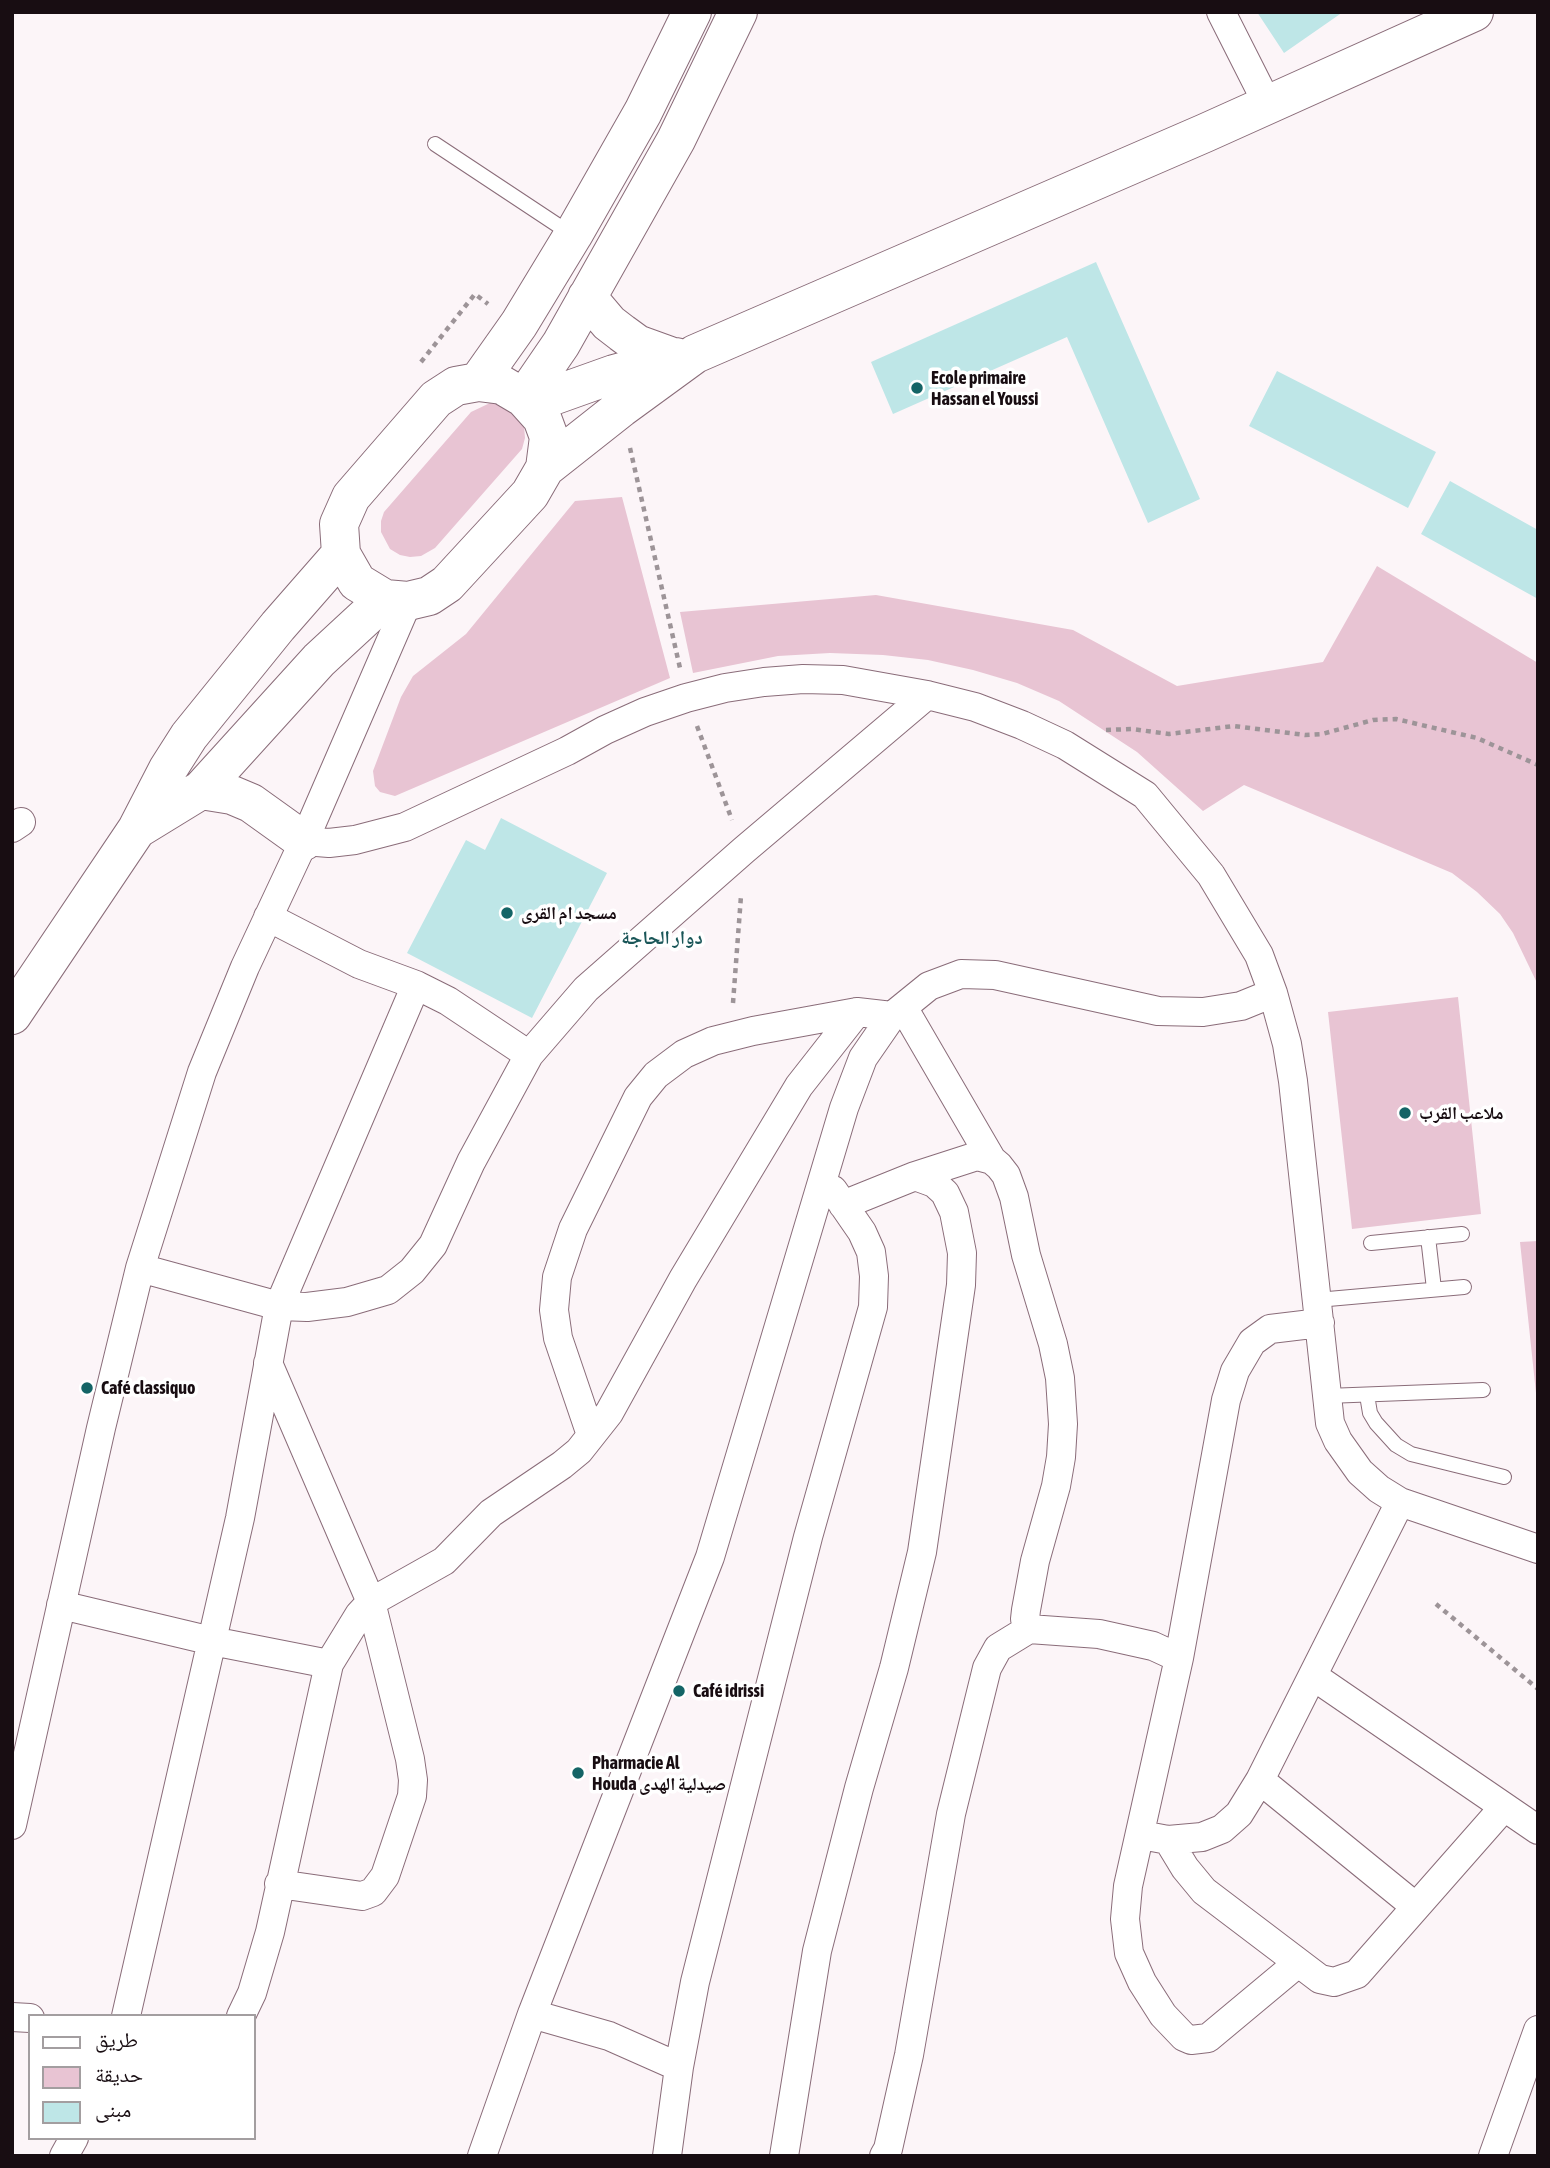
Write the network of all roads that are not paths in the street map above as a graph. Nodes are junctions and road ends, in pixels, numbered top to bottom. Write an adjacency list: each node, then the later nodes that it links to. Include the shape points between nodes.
1 (692, 12): 7 (main road, via 643,112)
2 (738, 12): 8 (main road, via 676,139)
3 (1221, 12): 5 (street)
4 (1474, 12): 5 (main road)
5 (1268, 105): 9 (main road)
6 (435, 144): 7 (lane)
7 (573, 235): 10 (main road)
8 (587, 297): 9 (main road, via 609,323 637,344); 11 (main road)
9 (684, 356): 11 (main road); 12 (main road)
10 (478, 382): 11 (main road, via 502,385); 13 (main road, via 456,386 436,399 351,497 339,524)
11 (527, 401): 12 (main road, via 542,418 549,437)
12 (545, 468): 14 (main road, via 530,494 447,584 429,596)
13 (341, 554): 14 (main road, via 356,582); 17 (main road, via 189,736)
14 (396, 600): 16 (main road, via 319,660); 18 (street)
15 (928, 695): 18 (street, via 843,680 803,679 725,688 645,712 405,827 355,840); 21 (street, via 1022,725 1065,745 1146,795 1211,875 1238,917); 25 (street, via 586,989)
16 (201, 790): 17 (main road); 18 (main road, via 251,803)
17 (137, 829): 24 (main road)
18 (304, 841): 19 (street)
19 (268, 917): 20 (street, via 359,964); 33 (street, via 202,1072)
20 (416, 985): 25 (street); 36 (street)
21 (1273, 993): 22 (street, via 1241,1006 1203,1012 1158,1011 995,975 961,974 929,986); 37 (street, via 1293,1082)
22 (897, 1011): 23 (street); 26 (street); 27 (street, via 863,1058)
23 (858, 1012): 42 (street, via 799,1086 609,1413); 42 (street, via 713,1041 684,1054 656,1075 638,1097 573,1229 557,1277 554,1310 558,1338)
24 (12, 1015)
25 (529, 1055): 36 (street, via 471,1162 433,1245 412,1271 388,1290 347,1302)
26 (992, 1160): 28 (street, via 977,1156); 48 (street, via 1006,1175 1014,1197 1060,1378 1061,1457 1026,1610)
27 (824, 1176): 29 (street); 64 (street, via 710,1557)
28 (915, 1176): 29 (street); 69 (street, via 945,1193 959,1230 961,1285 955,1332 922,1552 817,1951)
29 (843, 1205): 66 (street, via 871,1252 873,1307 737,1808 695,1982)
30 (1462, 1234): 31 (lane)
31 (1428, 1237): 32 (lane); 35 (lane)
32 (1371, 1243)
33 (140, 1268): 36 (street); 47 (street)
34 (1464, 1287): 35 (lane)
35 (1433, 1289): 37 (lane)
36 (279, 1306): 38 (street)
37 (1318, 1311): 41 (street); 50 (street, via 1270,1329 1252,1342 1235,1371)
38 (268, 1363): 46 (street); 49 (street)
39 (1483, 1390): 40 (lane)
40 (1367, 1395): 41 (lane); 43 (lane, via 1376,1423 1403,1450)
41 (1327, 1396): 44 (street, via 1330,1423 1348,1457 1379,1489)
42 (591, 1435): 46 (street, via 562,1465 491,1513 444,1561)
43 (1504, 1477)
44 (1400, 1502): 45 (street); 52 (street)
45 (1538, 1549)
46 (371, 1602): 51 (street); 59 (street, via 410,1759 412,1796 385,1876 373,1892 362,1896)
47 (61, 1605): 49 (street); 55 (street)
48 (1029, 1629): 50 (street, via 1099,1634 1153,1646); 70 (street, via 998,1648 987,1668 951,1814 909,2055)
49 (212, 1641): 51 (street); 62 (street)
50 (1180, 1658): 57 (street)
51 (329, 1664): 59 (street)
52 (1313, 1676): 53 (street); 54 (street)
53 (1260, 1780): 58 (street, via 1239,1814 1222,1829 1202,1837); 60 (street)
54 (1504, 1807): 56 (street); 60 (street)
55 (12, 1825)
56 (1538, 1830)
57 (1139, 1834): 58 (street); 61 (street, via 1125,1919 1129,1953 1163,2015 1184,2037 1208,2038)
58 (1168, 1840): 61 (street, via 1204,1891)
59 (279, 1884): 63 (street, via 270,1932)
60 (1416, 1908): 61 (street, via 1357,1974 1334,1982 1320,1979)
61 (1298, 1963)
62 (126, 2014)
63 (242, 2014)
64 (533, 2014): 66 (street, via 609,2036); 67 (street)
65 (1538, 2030): 71 (street)
66 (680, 2067): 68 (street)
67 (482, 2156)
68 (667, 2156)
69 (783, 2156)
70 (884, 2156)
71 (1493, 2156)

